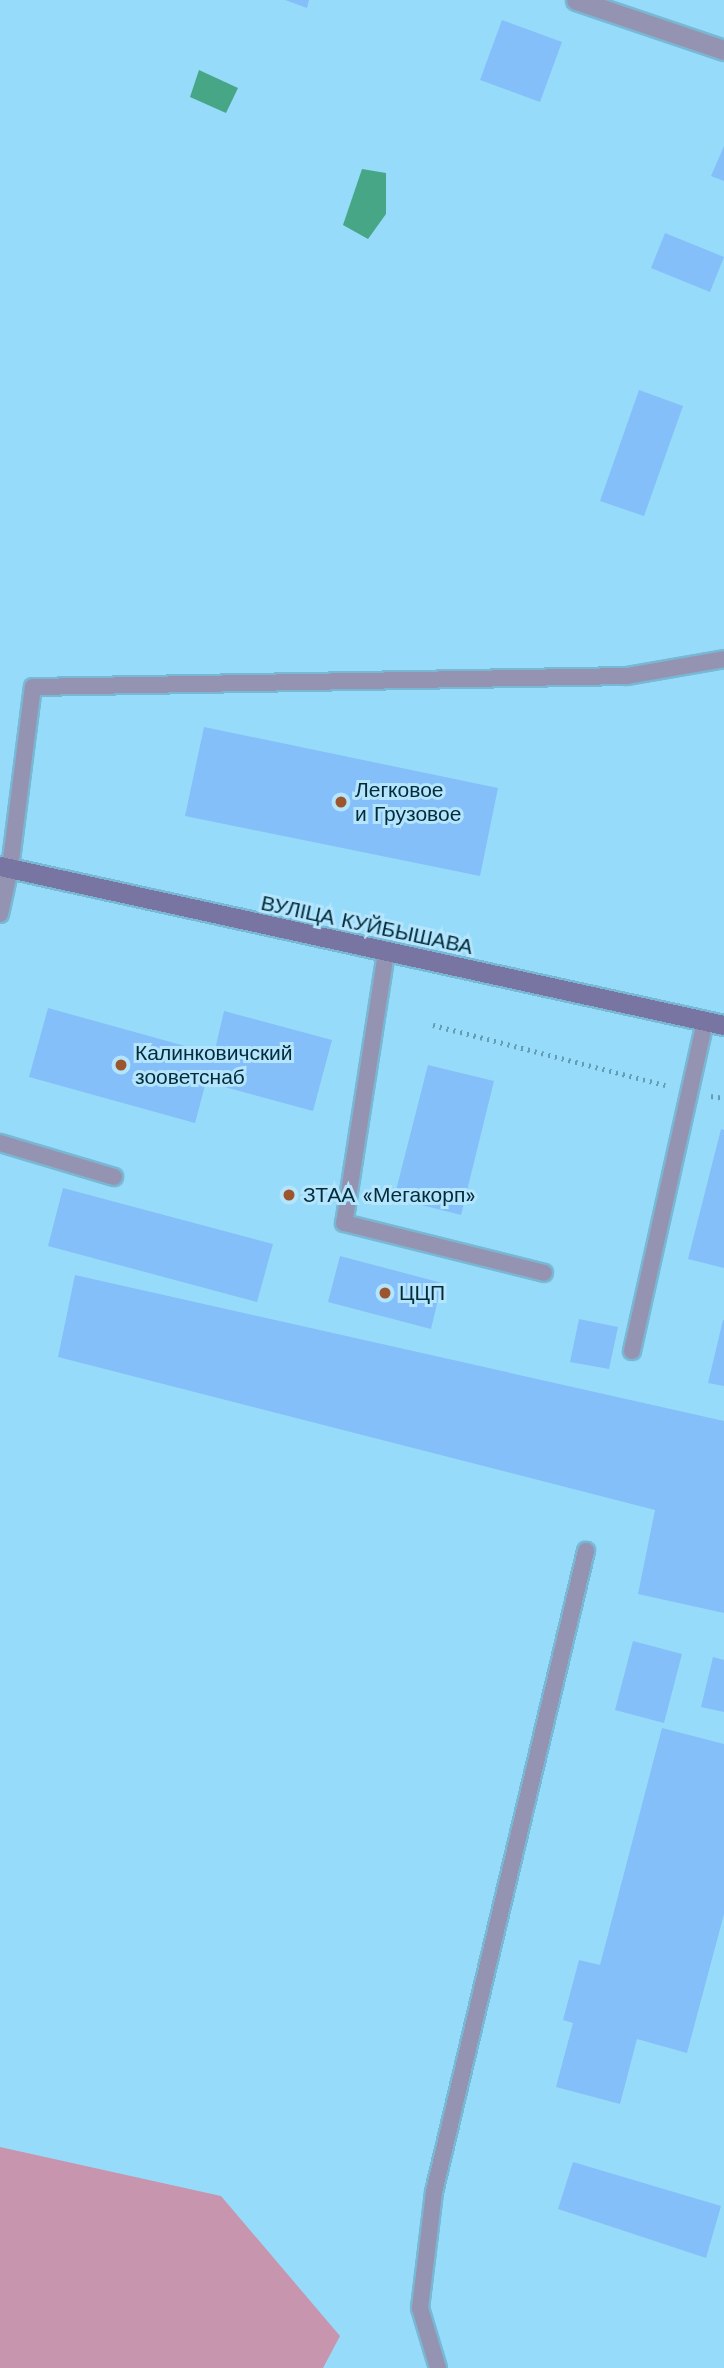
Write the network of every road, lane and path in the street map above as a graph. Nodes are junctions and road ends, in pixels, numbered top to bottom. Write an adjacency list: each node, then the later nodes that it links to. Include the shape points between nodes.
1 (576, 0): 2 (street)
2 (724, 50)
3 (724, 659): 4 (lane, via 626,676 33,687)
4 (5, 867): 5 (lane); 6 (main road, ВУЛІЦА КУЙБЫШАВА)
5 (0, 914)
6 (386, 953): 7 (main road, ВУЛІЦА КУЙБЫШАВА); 13 (lane, via 344,1223)
7 (714, 1023): 9 (lane)
8 (433, 1026): 9 (path)
9 (689, 1091): 10 (path); 14 (lane)
10 (724, 1098)
11 (0, 1143): 12 (lane)
12 (114, 1177)
13 (544, 1273)
14 (632, 1351)
15 (586, 1551): 16 (lane, via 434,2192 420,2308)
16 (438, 2368)

